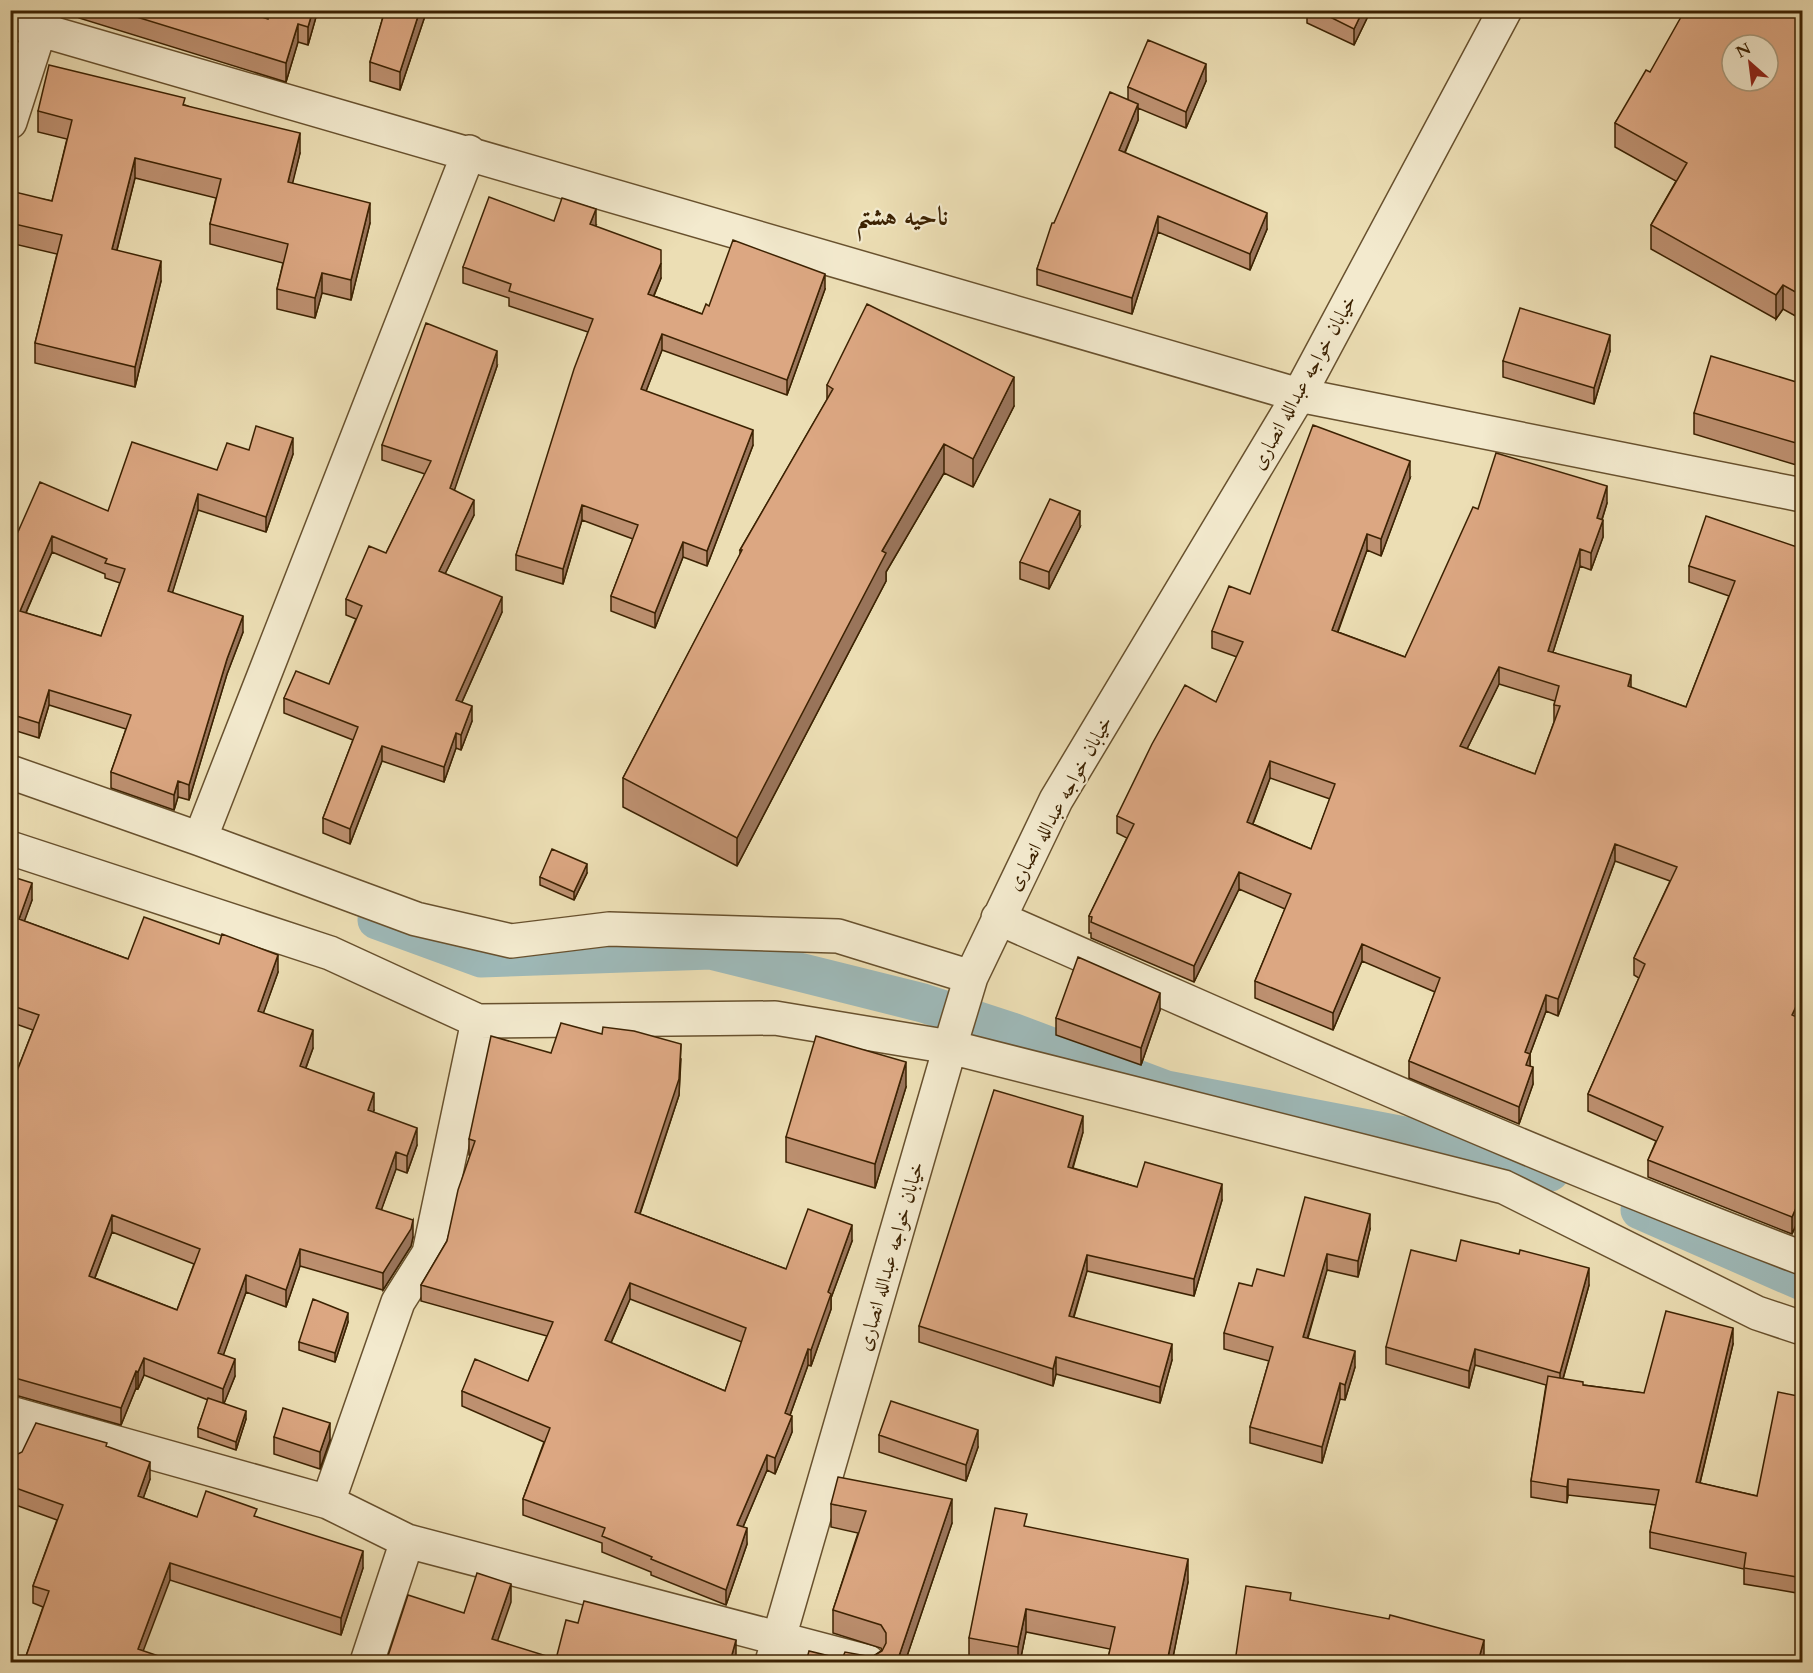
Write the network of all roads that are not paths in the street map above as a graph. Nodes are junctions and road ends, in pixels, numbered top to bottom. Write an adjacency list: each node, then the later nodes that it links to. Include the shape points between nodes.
1 (1505, 10): 5 (street, خیابان خواجه عبدالله انصاری)
2 (32, 21): 3 (street); 4 (street)
3 (10, 122)
4 (469, 152): 5 (street); 8 (street)
5 (1299, 395): 6 (street); 10 (street, خیابان خواجه عبدالله انصاری, via 1056,800)
6 (1803, 495)
7 (10, 772): 8 (street)
8 (200, 839): 11 (street, via 416,919 511,941 609,929 838,936)
9 (10, 848): 12 (street, via 330,953)
10 (998, 918): 11 (street, خیابان خواجه عبدالله انصاری); 14 (street, via 1377,1085 1664,1206)
11 (971, 977): 13 (street, خیابان خواجه عبدالله انصاری)
12 (478, 1021): 13 (street, via 775,1018); 18 (street, via 429,1253 398,1302)
13 (950, 1047): 15 (street, via 1504,1187 1757,1313); 20 (street, خیابان خواجه عبدالله انصاری)
14 (1803, 1258)
15 (1803, 1328)
16 (17, 1415): 17 (street); 18 (street)
17 (10, 1455)
18 (328, 1502): 19 (street)
19 (407, 1541): 20 (street); 21 (street)
20 (776, 1651): 22 (street)
21 (367, 1662)
22 (868, 1662)

